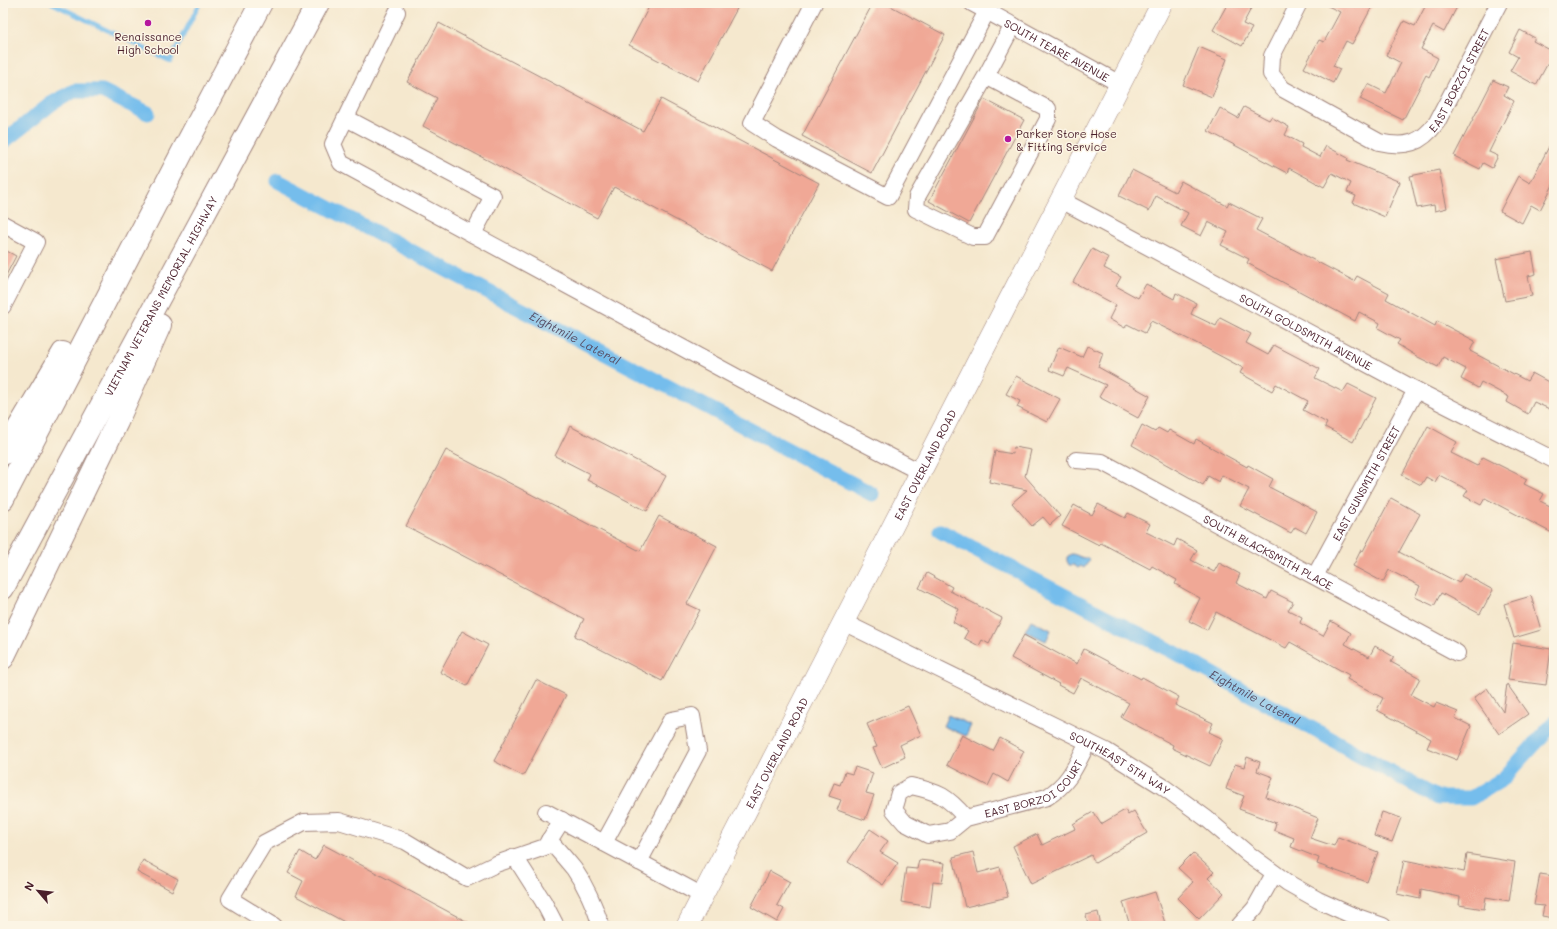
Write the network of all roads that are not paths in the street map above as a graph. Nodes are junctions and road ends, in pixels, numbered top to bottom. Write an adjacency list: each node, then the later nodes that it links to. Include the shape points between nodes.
1 (261, 3): 14 (highway)
2 (318, 3): 15 (highway, VIETNAM VETERANS MEMORIAL HIGHWAY)
3 (814, 3): 8 (street, via 752,123 777,139 888,197)
4 (972, 3): 8 (street, SOUTH TEARE AVENUE)
5 (1162, 3): 12 (main road, EAST OVERLAND ROAD)
6 (1299, 3): 7 (street, EAST BORZOI STREET, via 1272,56 1271,74 1283,89 1379,142 1393,145 1407,145 1429,133)
7 (1499, 3)
8 (987, 11): 10 (street, SOUTH TEARE AVENUE)
9 (397, 12): 13 (street)
10 (1013, 25): 11 (street); 12 (street, SOUTH TEARE AVENUE)
11 (986, 76): 11 (street, via 917,197 916,208 973,237 985,237 1048,119 1048,109)
12 (1120, 84): 16 (main road, EAST OVERLAND ROAD)
13 (346, 118): 18 (street, via 333,144 341,163); 18 (street, via 493,196)
14 (184, 149): 21 (highway); 25 (highway)
15 (227, 172): 27 (highway, VIETNAM VETERANS MEMORIAL HIGHWAY); 30 (highway, via 117,422)
16 (1061, 200): 20 (street, SOUTH GOLDSMITH AVENUE); 24 (main road, EAST OVERLAND ROAD)
17 (3, 224): 19 (street, via 36,242)
18 (473, 234): 24 (street, via 742,380)
19 (3, 306)
20 (1416, 390): 23 (street, SOUTH GOLDSMITH AVENUE); 26 (street, EAST GUNSMITH STREET)
21 (3, 454)
22 (1076, 460): 26 (street, SOUTH BLACKSMITH PLACE, via 1102,462)
23 (1554, 460)
24 (920, 472): 28 (main road, EAST OVERLAND ROAD)
25 (3, 498)
26 (1315, 576): 29 (street, SOUTH BLACKSMITH PLACE)
27 (3, 588)
28 (843, 622): 31 (street, SOUTHEAST 5TH WAY); 40 (main road, EAST OVERLAND ROAD)
29 (1457, 652)
30 (3, 658)
31 (1088, 742): 33 (street, EAST BORZOI COURT, via 1068,780 1059,790 1047,797); 39 (street, SOUTHEAST 5TH WAY, via 1162,786)
32 (546, 812): 34 (street)
33 (966, 818)
34 (562, 820): 35 (street); 36 (street)
35 (549, 840): 37 (street, via 544,846); 43 (street, via 574,869)
36 (604, 843): 38 (street); 38 (street, via 671,720 692,716 698,751)
37 (515, 857): 41 (street, via 467,878 405,842 339,821 304,822 264,843 230,899); 42 (street, via 543,900)
38 (639, 862): 40 (street)
39 (1274, 874): 45 (street, via 1255,908); 46 (street, SOUTHEAST 5TH WAY, via 1318,900)
40 (703, 896): 44 (main road, EAST OVERLAND ROAD)
41 (274, 926)
42 (556, 926)
43 (601, 926)
44 (687, 926)
45 (1239, 926)
46 (1383, 926)

